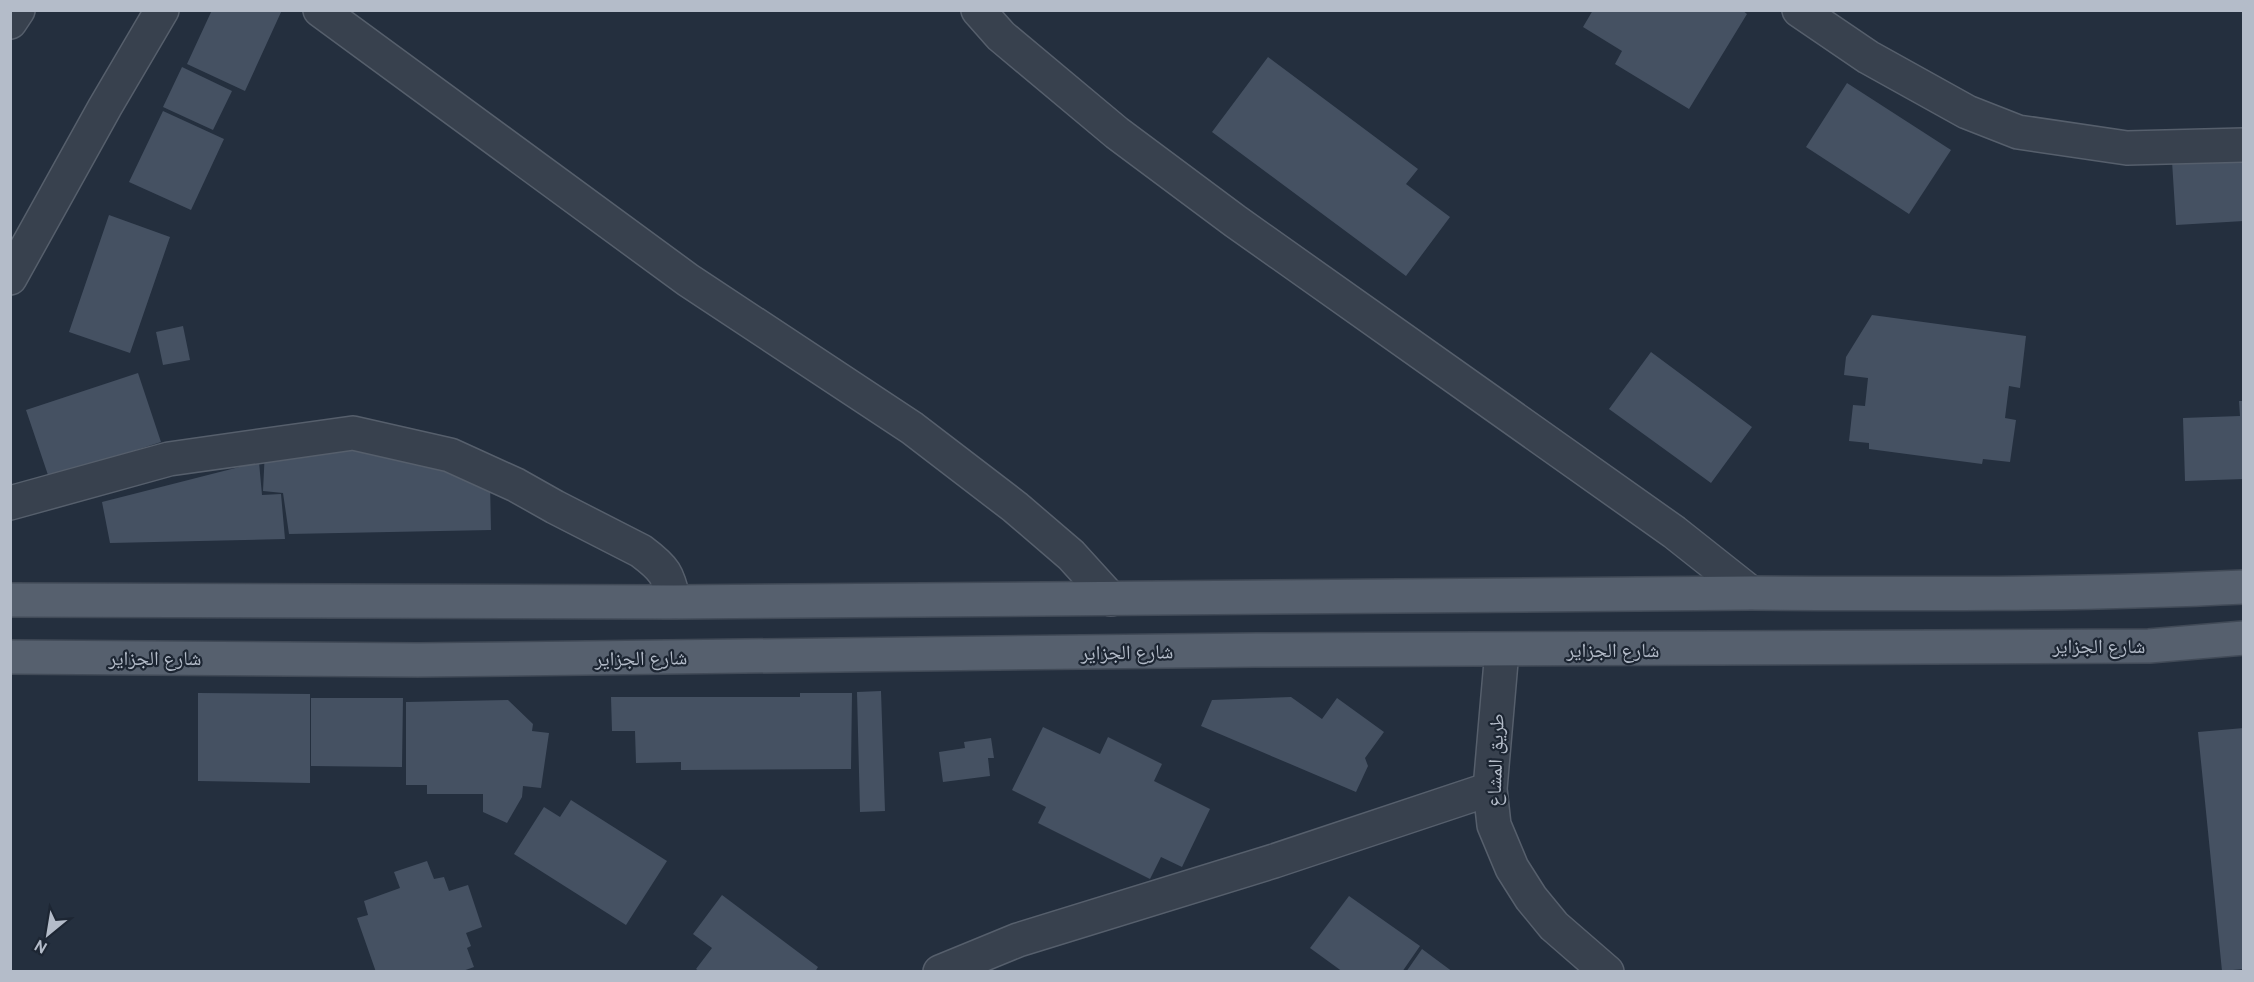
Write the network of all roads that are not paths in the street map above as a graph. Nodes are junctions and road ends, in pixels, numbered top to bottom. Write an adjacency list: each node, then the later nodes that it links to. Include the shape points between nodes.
1 (18, 10): 6 (street)
2 (162, 10): 8 (street)
3 (320, 10): 12 (street, via 688,280 912,428 1071,555)
4 (978, 10): 11 (street, via 1001,36 1117,133 1674,532)
5 (1799, 10): 7 (street, via 1868,57 1967,112 2018,132 2127,148)
6 (10, 22)
7 (2244, 145)
8 (10, 278)
9 (10, 503): 14 (street, via 170,459 353,433 450,455 516,485 641,551 669,579)
10 (2244, 587): 11 (main road, via 2165,591)
11 (1751, 593): 12 (main road)
12 (1111, 599): 14 (main road)
13 (10, 600): 14 (main road)
14 (674, 602)
15 (2244, 638): 16 (main road, شارع الجزاير, via 2149,646)
16 (1502, 650): 17 (main road, شارع الجزاير, via 418,660); 18 (street, طريق المشاع)
17 (10, 657)
18 (1490, 789): 19 (street, via 1018,940); 20 (street, طريق المشاع, via 1494,825 1512,868 1531,898 1554,926)
19 (940, 972)
20 (1607, 972)

